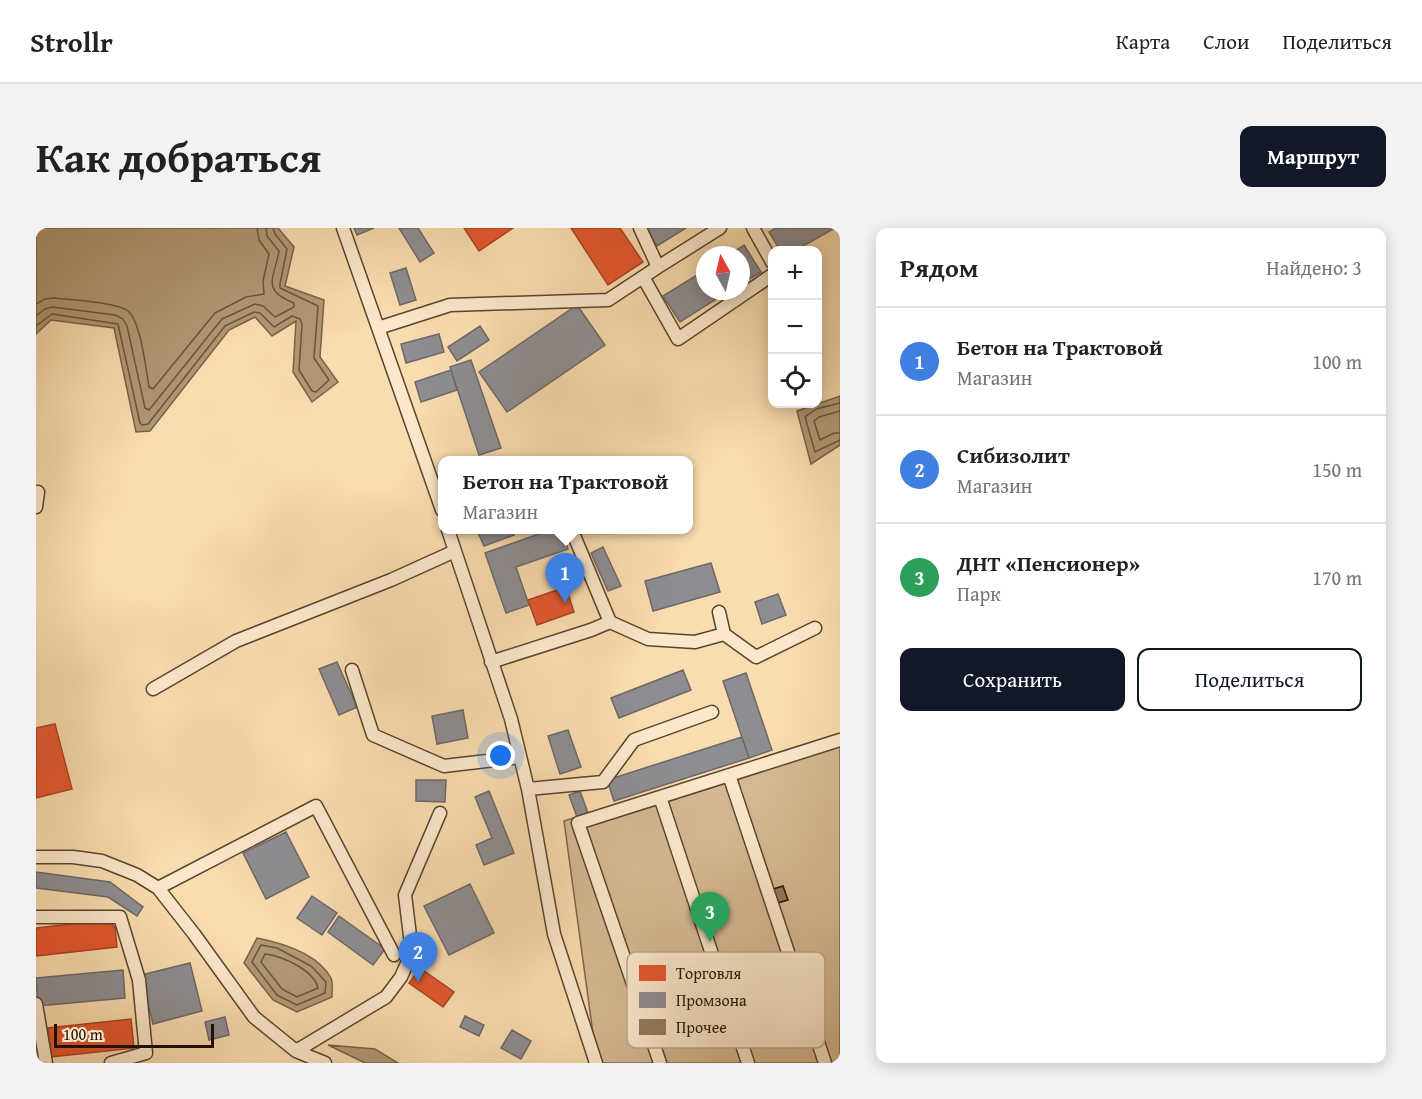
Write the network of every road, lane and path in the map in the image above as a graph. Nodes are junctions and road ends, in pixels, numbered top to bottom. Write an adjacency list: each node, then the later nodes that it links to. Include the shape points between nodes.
1 (343, 228): 9 (lane)
2 (640, 228): 6 (lane)
3 (720, 228): 6 (lane)
4 (753, 228): 5 (lane)
5 (768, 255)
6 (658, 267): 7 (lane)
7 (643, 277): 8 (lane, via 678,339); 9 (lane, via 608,300 450,305)
8 (768, 277)
9 (378, 328): 11 (lane)
10 (38, 492): 12 (lane)
11 (438, 499)
12 (36, 507)
13 (449, 534): 15 (lane)
14 (573, 534): 17 (lane)
15 (455, 551): 20 (lane); 22 (lane, via 236,641)
16 (719, 612): 19 (lane)
17 (610, 622): 19 (lane, via 648,639 695,642); 20 (lane)
18 (815, 628): 19 (lane, via 756,657)
19 (724, 634)
20 (491, 662): 25 (lane)
21 (352, 670): 25 (lane, via 373,735 444,766)
22 (153, 689)
23 (712, 712): 27 (lane, via 634,740 603,782)
24 (840, 740): 26 (lane)
25 (520, 757): 27 (lane)
26 (729, 775): 28 (lane); 34 (lane)
27 (528, 789): 45 (lane, via 554,934)
28 (660, 797): 33 (lane); 36 (lane, via 578,823)
29 (440, 813): 41 (lane, via 405,896 411,944 401,977 386,997)
30 (36, 857): 31 (lane, via 102,861)
31 (158, 888): 35 (lane, via 316,806); 41 (lane, via 254,1017)
32 (36, 917): 43 (lane, via 120,917 139,980 146,1053)
33 (711, 952)
34 (788, 952)
35 (394, 955)
36 (627, 966)
37 (36, 1004): 42 (lane)
38 (655, 1048): 46 (lane)
39 (743, 1048): 47 (lane)
40 (820, 1048): 48 (lane)
41 (296, 1051): 44 (lane)
42 (46, 1063)
43 (111, 1063)
44 (325, 1063)
45 (596, 1063)
46 (660, 1063)
47 (748, 1063)
48 (825, 1063)

